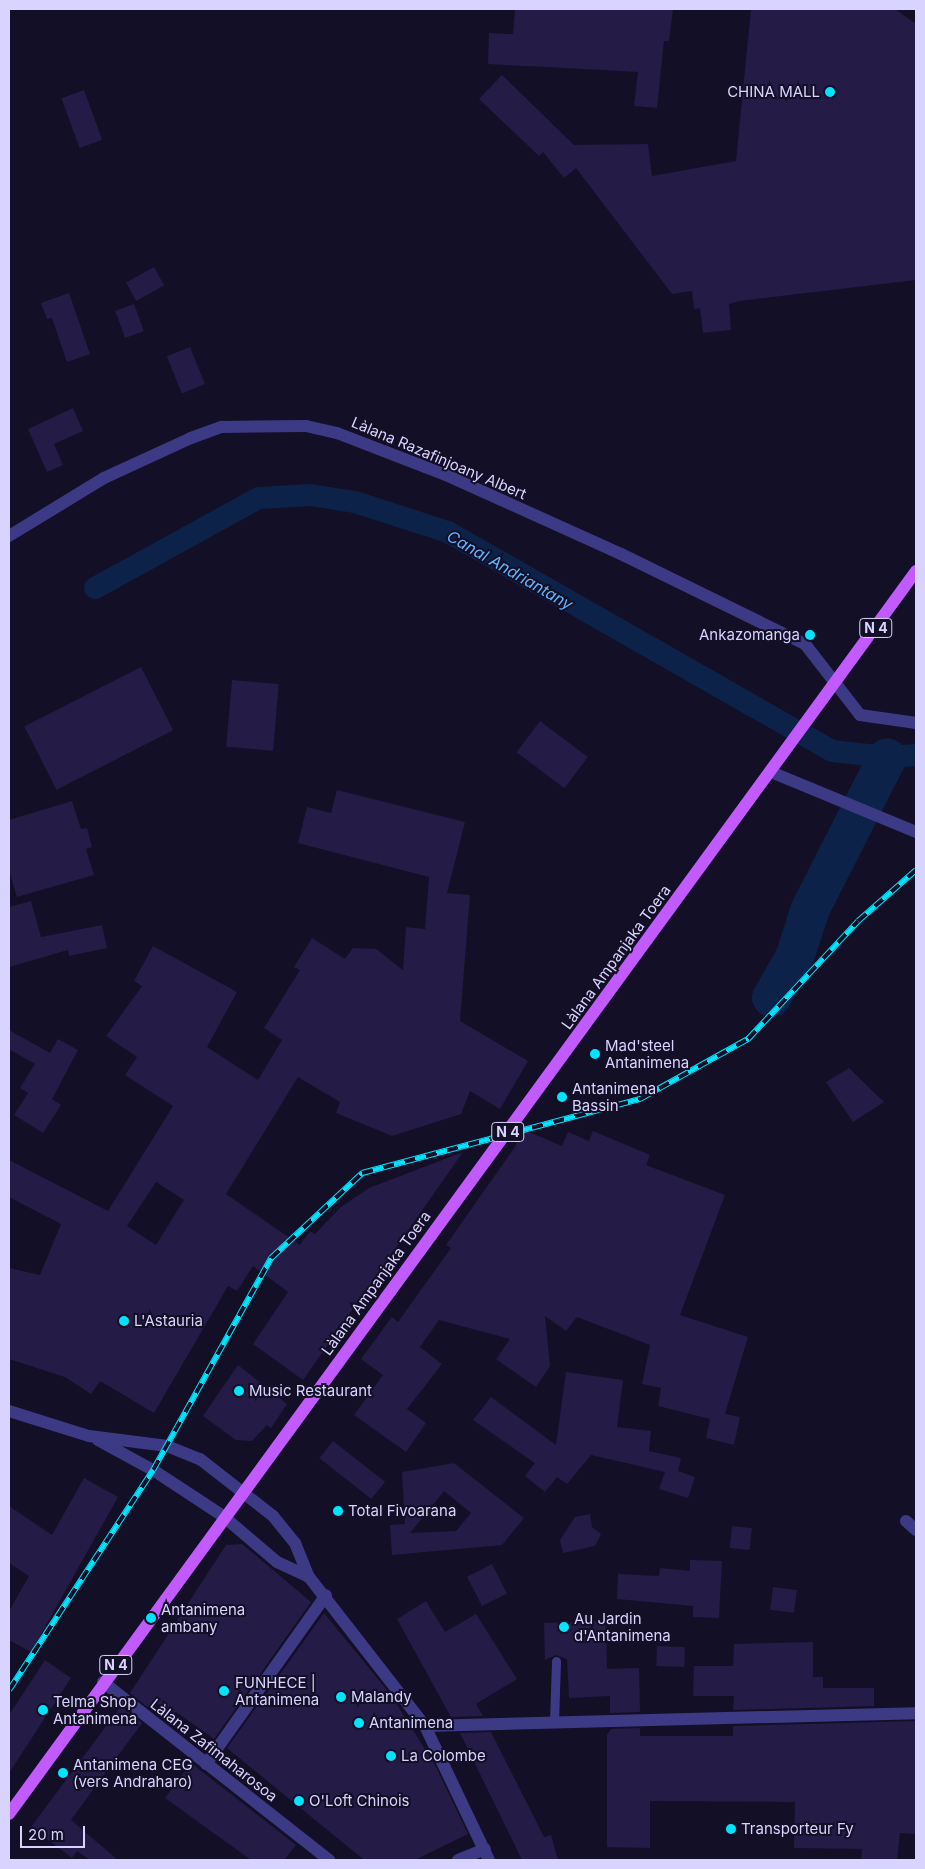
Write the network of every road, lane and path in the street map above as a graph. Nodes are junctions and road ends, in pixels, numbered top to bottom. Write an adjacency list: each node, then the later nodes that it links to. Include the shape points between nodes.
1 (9, 536): 3 (street, Làlana Razafinjoany Albert, via 104,478 222,426 306,426 337,433 446,475 648,567 805,644)
2 (916, 571): 3 (main road, N 4)
3 (835, 684): 4 (street, Làlana Razafinjoany Albert, via 860,715); 5 (main road, N 4)
4 (916, 724)
5 (771, 772): 6 (street); 9 (main road, Làlana Ampanjaka Toera / N 4)
6 (916, 832)
7 (9, 1410): 8 (street)
8 (89, 1436): 9 (street, via 167,1446 200,1459); 10 (street, via 153,1470)
9 (243, 1492): 10 (main road, Làlana Ampanjaka Toera / N 4); 13 (street, via 273,1516 295,1544)
10 (223, 1516): 13 (street, via 277,1562); 16 (main road, Làlana Ampanjaka Toera / N 4)
11 (906, 1521): 12 (street)
12 (916, 1530)
13 (309, 1577): 14 (street)
14 (326, 1595): 19 (street); 20 (street)
15 (556, 1661): 18 (lane)
16 (103, 1682): 20 (street, Làlana Zafimaharosoa); 21 (main road, Làlana Ampanjaka Toera / N 4)
17 (916, 1713): 18 (street)
18 (554, 1722): 19 (street)
19 (425, 1726): 22 (street)
20 (206, 1764): 23 (street, Làlana Zafimaharosoa)
21 (9, 1814)
22 (487, 1855): 24 (street)
23 (329, 1860)
24 (458, 1860)

